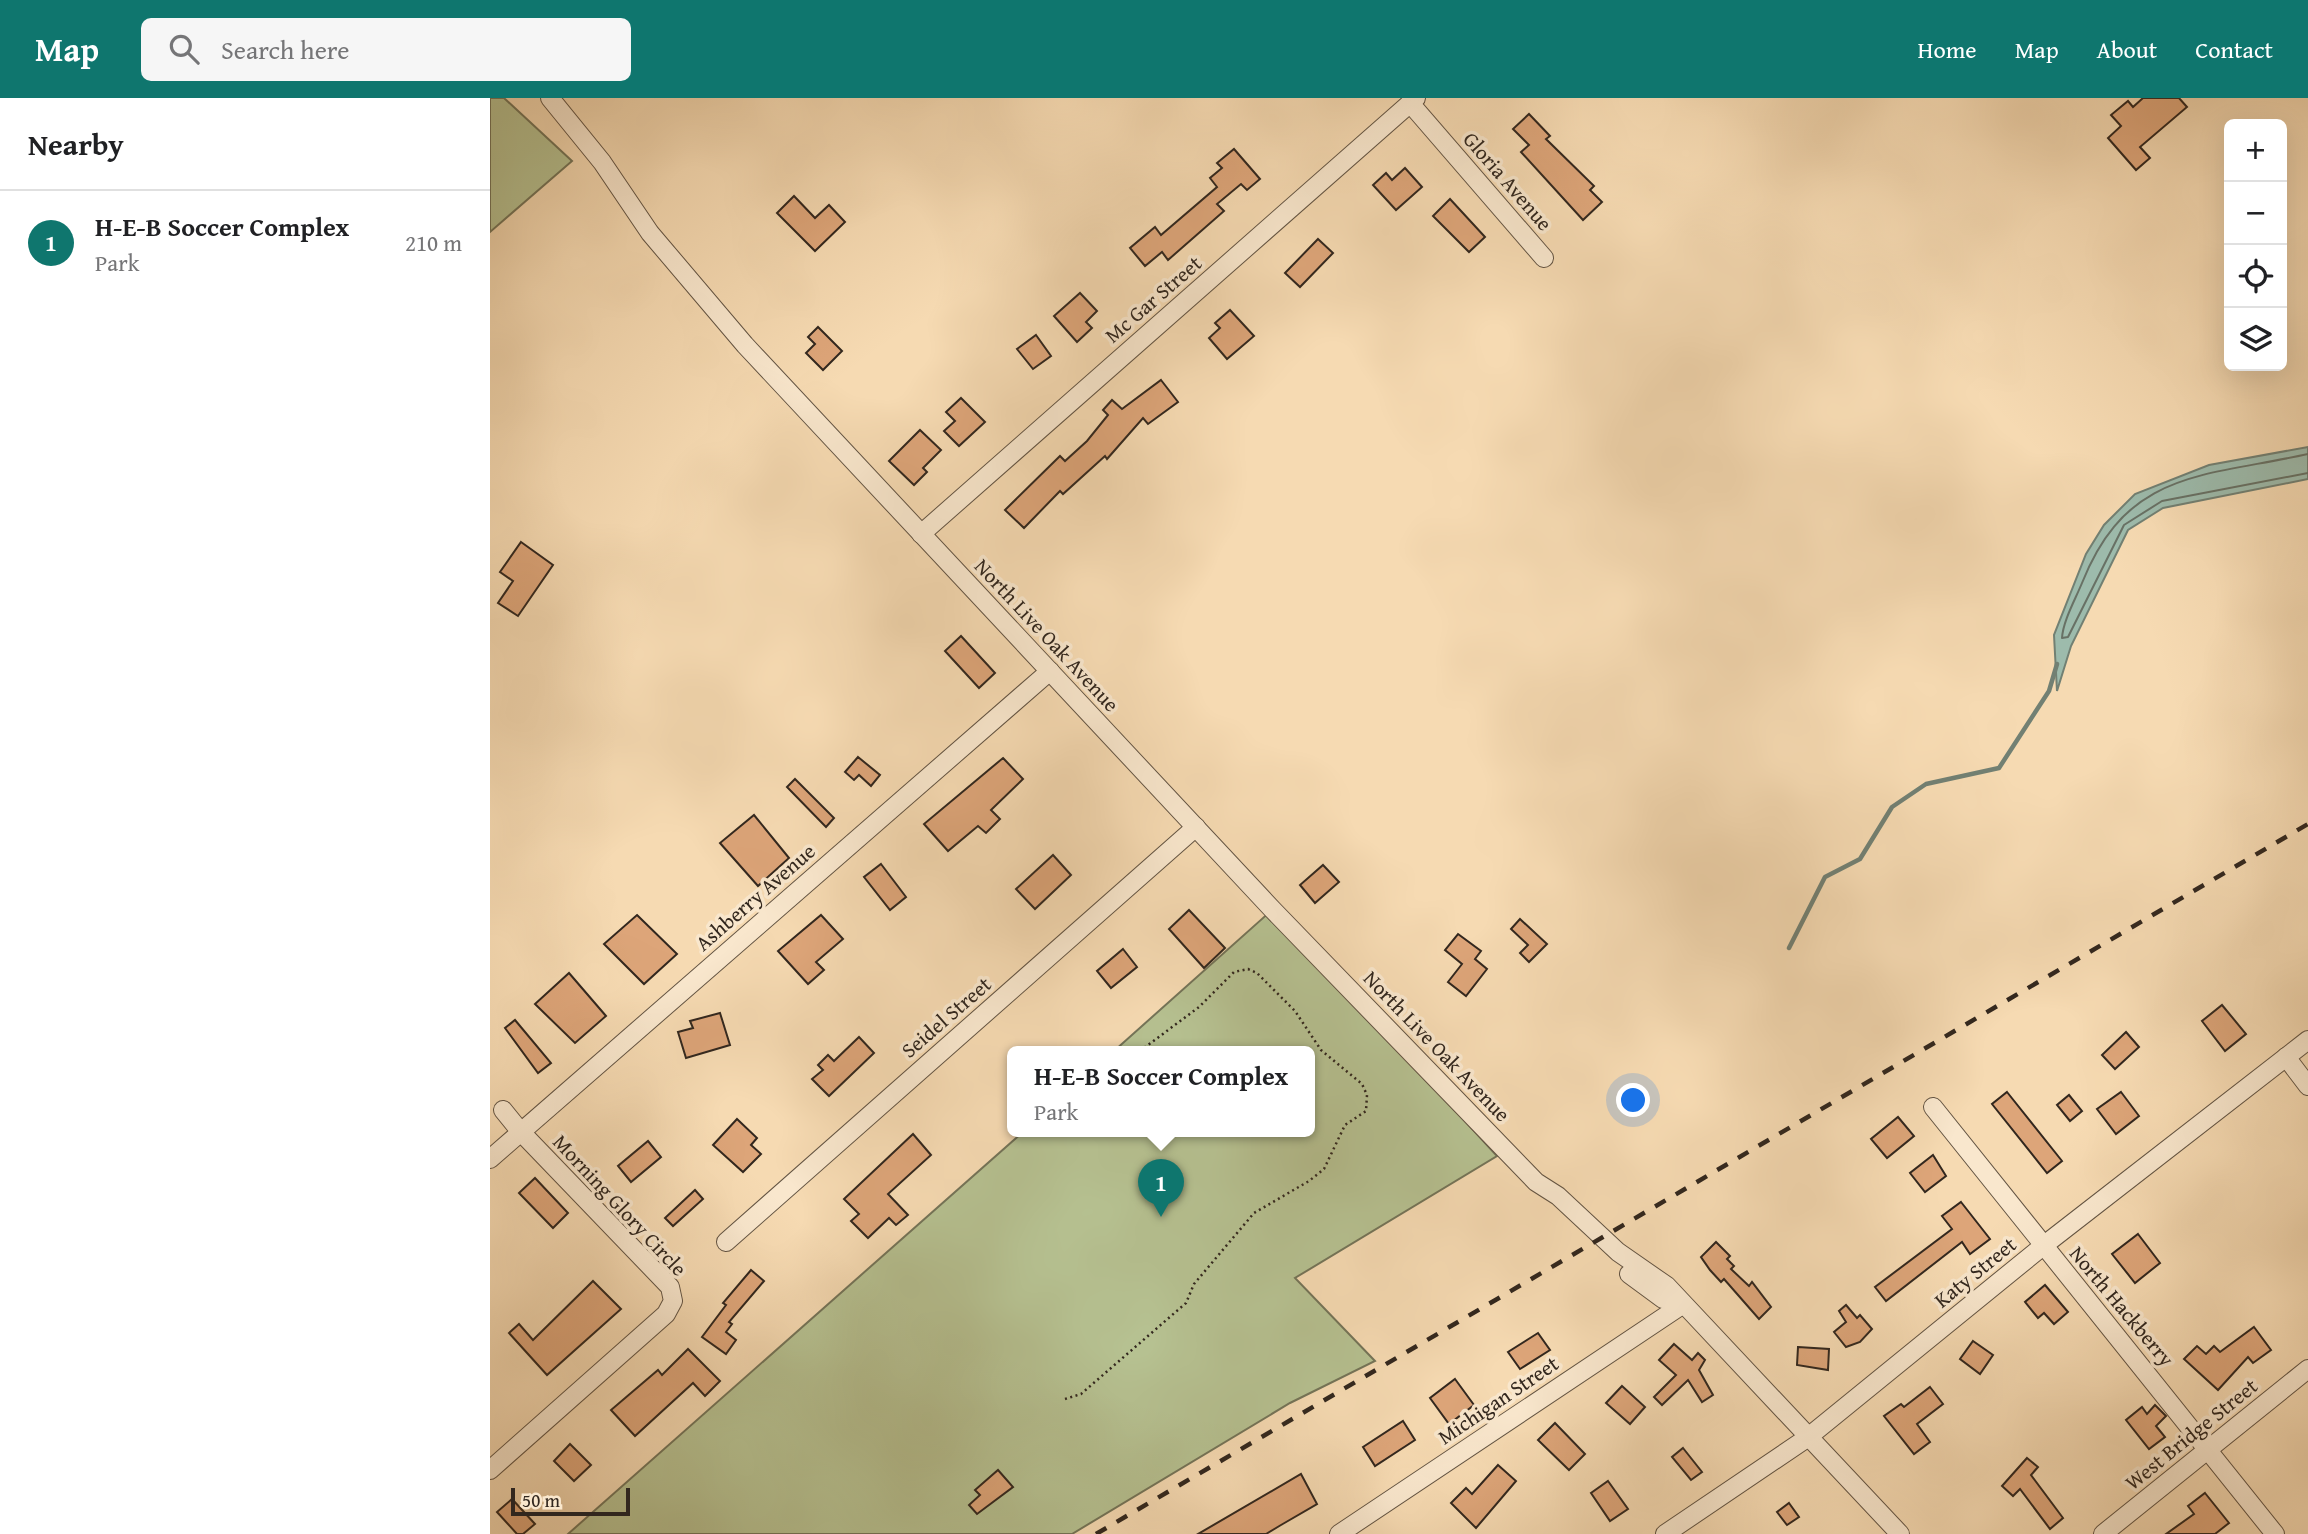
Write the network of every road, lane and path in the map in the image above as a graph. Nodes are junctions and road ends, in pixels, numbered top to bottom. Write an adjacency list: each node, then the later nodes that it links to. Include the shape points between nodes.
1 (550, 98): 4 (street, North Live Oak Avenue, via 602,162 650,233 745,345)
2 (1413, 101): 3 (street, Gloria Avenue); 4 (street, Mc Gar Street)
3 (1544, 258)
4 (921, 534): 5 (street, North Live Oak Avenue)
5 (1050, 671): 6 (street, North Live Oak Avenue); 13 (street, Ashberry Avenue)
6 (1196, 827): 15 (street, Seidel Street); 17 (street, North Live Oak Avenue, via 1536,1182 1546,1201 1623,1269 1663,1299)
7 (2308, 1040): 9 (street, Katy Street)
8 (1147, 1046): 19 (path, via 1199,1007 1234,972 1248,969 1295,1011 1326,1056 1362,1084 1367,1107 1345,1125 1320,1173 1254,1213 1196,1282 1186,1303 1082,1394)
9 (2286, 1057): 10 (street); 16 (street, Katy Street)
10 (2308, 1086)
11 (1933, 1108): 16 (street, North Hackberry)
12 (503, 1110): 13 (street, Morning Glory Circle)
13 (520, 1131): 14 (street, Ashberry Avenue); 22 (street, Morning Glory Circle, via 670,1287 674,1301 666,1314)
14 (490, 1159)
15 (726, 1242)
16 (2043, 1246): 20 (street, Katy Street); 21 (street, North Hackberry)
17 (1682, 1305): 20 (street, North Live Oak Avenue); 23 (street, Michigan Street)
18 (2308, 1369): 21 (street, West Bridge Street)
19 (1065, 1399)
20 (1807, 1438): 24 (street, Katy Street); 25 (street, North Live Oak Avenue)
21 (2210, 1448): 26 (street, West Bridge Street); 27 (street, North Hackberry)
22 (490, 1471)
23 (1339, 1534)
24 (1665, 1534)
25 (1900, 1534)
26 (2103, 1534)
27 (2275, 1534)

